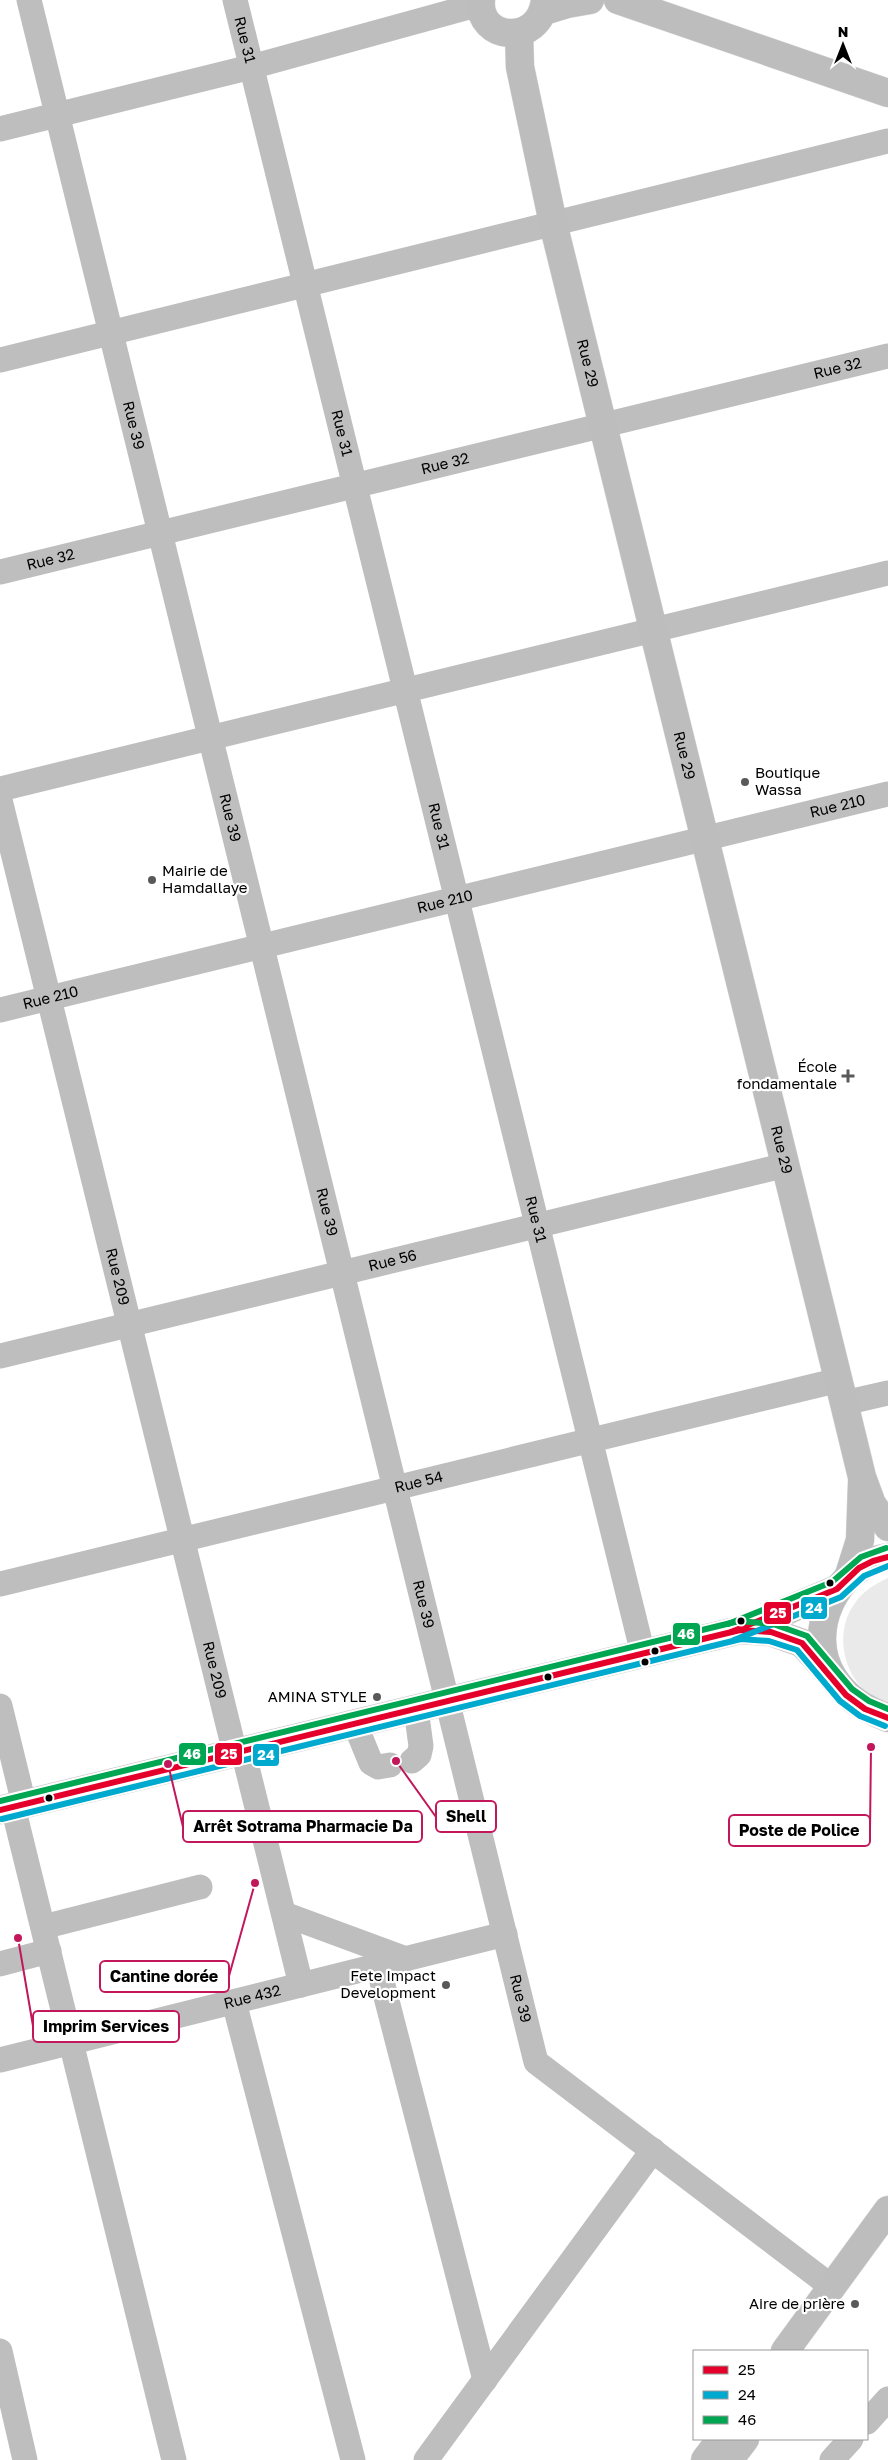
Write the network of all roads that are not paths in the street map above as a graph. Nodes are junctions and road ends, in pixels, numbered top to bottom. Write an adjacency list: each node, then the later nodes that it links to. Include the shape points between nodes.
1 (29, 0): 10 (street, Rue 39)
2 (235, 0): 8 (street, Rue 31)
3 (590, 0): 6 (main road)
4 (618, 0): 9 (main road)
5 (480, 2): 7 (main road, via 489,24 498,31); 8 (street)
6 (545, 5): 7 (main road, via 539,21)
7 (519, 33): 13 (main road, Rue 29, via 520,67)
8 (252, 67): 10 (street); 14 (street, Rue 31)
9 (888, 93)
10 (57, 115): 11 (street); 15 (street, Rue 39)
11 (0, 129)
12 (888, 141): 13 (street)
13 (553, 224): 14 (street); 18 (main road, Rue 29)
14 (305, 284): 15 (street); 19 (street, Rue 31)
15 (111, 332): 17 (street); 20 (street, Rue 39)
16 (888, 356): 18 (street, Rue 32)
17 (0, 360)
18 (603, 425): 19 (street, Rue 32); 23 (main road, Rue 29)
19 (355, 486): 20 (street, Rue 32); 24 (street, Rue 31)
20 (160, 533): 21 (street, Rue 32); 25 (street, Rue 39)
21 (0, 572)
22 (888, 573): 23 (street)
23 (654, 630): 24 (street); 29 (main road, Rue 29)
24 (405, 691): 25 (street); 30 (street, Rue 31)
25 (211, 738): 26 (street); 31 (street, Rue 39)
26 (0, 789)
27 (888, 794): 29 (street, Rue 210)
28 (0, 800): 32 (street, Rue 209)
29 (705, 838): 30 (street, Rue 210); 34 (main road, Rue 29)
30 (456, 899): 31 (street, Rue 210); 35 (street, Rue 31)
31 (262, 946): 32 (street, Rue 210); 36 (street, Rue 39)
32 (49, 998): 33 (street, Rue 210); 37 (street, Rue 209)
33 (0, 1010)
34 (786, 1165): 35 (street, Rue 56); 39 (main road, Rue 29)
35 (537, 1225): 36 (street, Rue 56); 41 (street, Rue 31)
36 (342, 1273): 37 (street, Rue 56); 43 (street, Rue 39)
37 (129, 1325): 38 (street, Rue 56); 45 (street, Rue 209)
38 (0, 1356)
39 (841, 1391): 40 (street, Rue 54); 41 (street, Rue 54); 42 (main road, Rue 29)
40 (888, 1393)
41 (590, 1440): 43 (street, Rue 54); 50 (street, Rue 31)
42 (862, 1477): 44 (main road, Rue 29, via 872,1504); 47 (main road, Rue 29, via 860,1540)
43 (395, 1488): 45 (street, Rue 54); 52 (street, Rue 39)
44 (888, 1527)
45 (182, 1540): 48 (street, Rue 54); 58 (street, Rue 209)
46 (888, 1557): 47 (main road, via 878,1558)
47 (843, 1582): 49 (main road); 51 (main road, Rue 29, via 827,1610 822,1632 824,1655)
48 (0, 1584)
49 (740, 1630): 50 (main road); 51 (main road, via 771,1632 802,1643)
50 (642, 1654): 52 (main road)
51 (832, 1676): 55 (main road, via 846,1695)
52 (448, 1701): 54 (main road); 62 (street, Rue 39)
53 (0, 1706): 59 (street)
54 (416, 1709): 56 (main road); 56 (street, via 421,1746 419,1755 401,1763 378,1767 371,1763)
55 (877, 1713): 57 (main road)
56 (355, 1724): 58 (main road)
57 (888, 1737)
58 (239, 1752): 59 (main road); 61 (street, Rue 209)
59 (12, 1807): 63 (street)
60 (200, 1887): 63 (street)
61 (284, 1914): 64 (street); 67 (street, Rue 209)
62 (505, 1934): 64 (street, Rue 432); 71 (street, Rue 39, via 536,2062)
63 (46, 1939): 65 (street); 69 (street)
64 (406, 1959): 66 (street, Rue 432)
65 (0, 1964)
66 (378, 1966): 67 (street, Rue 432); 78 (street)
67 (301, 1985): 68 (street, Rue 432)
68 (234, 2002): 69 (street, Rue 432); 86 (street)
69 (71, 2042): 70 (street, Rue 432); 85 (street)
70 (0, 2060)
71 (653, 2150): 74 (street, Rue 39); 78 (street)
72 (888, 2210): 74 (main road)
73 (888, 2242): 76 (main road)
74 (832, 2287): 75 (main road)
75 (786, 2350)
76 (809, 2350)
77 (0, 2351): 84 (street)
78 (485, 2380): 87 (street)
79 (888, 2399): 80 (street)
80 (868, 2421)
81 (720, 2440): 88 (main road)
82 (744, 2440): 89 (main road)
83 (850, 2440): 90 (street)
84 (25, 2460)
85 (174, 2460)
86 (353, 2460)
87 (426, 2460)
88 (705, 2460)
89 (729, 2460)
90 (832, 2460)

